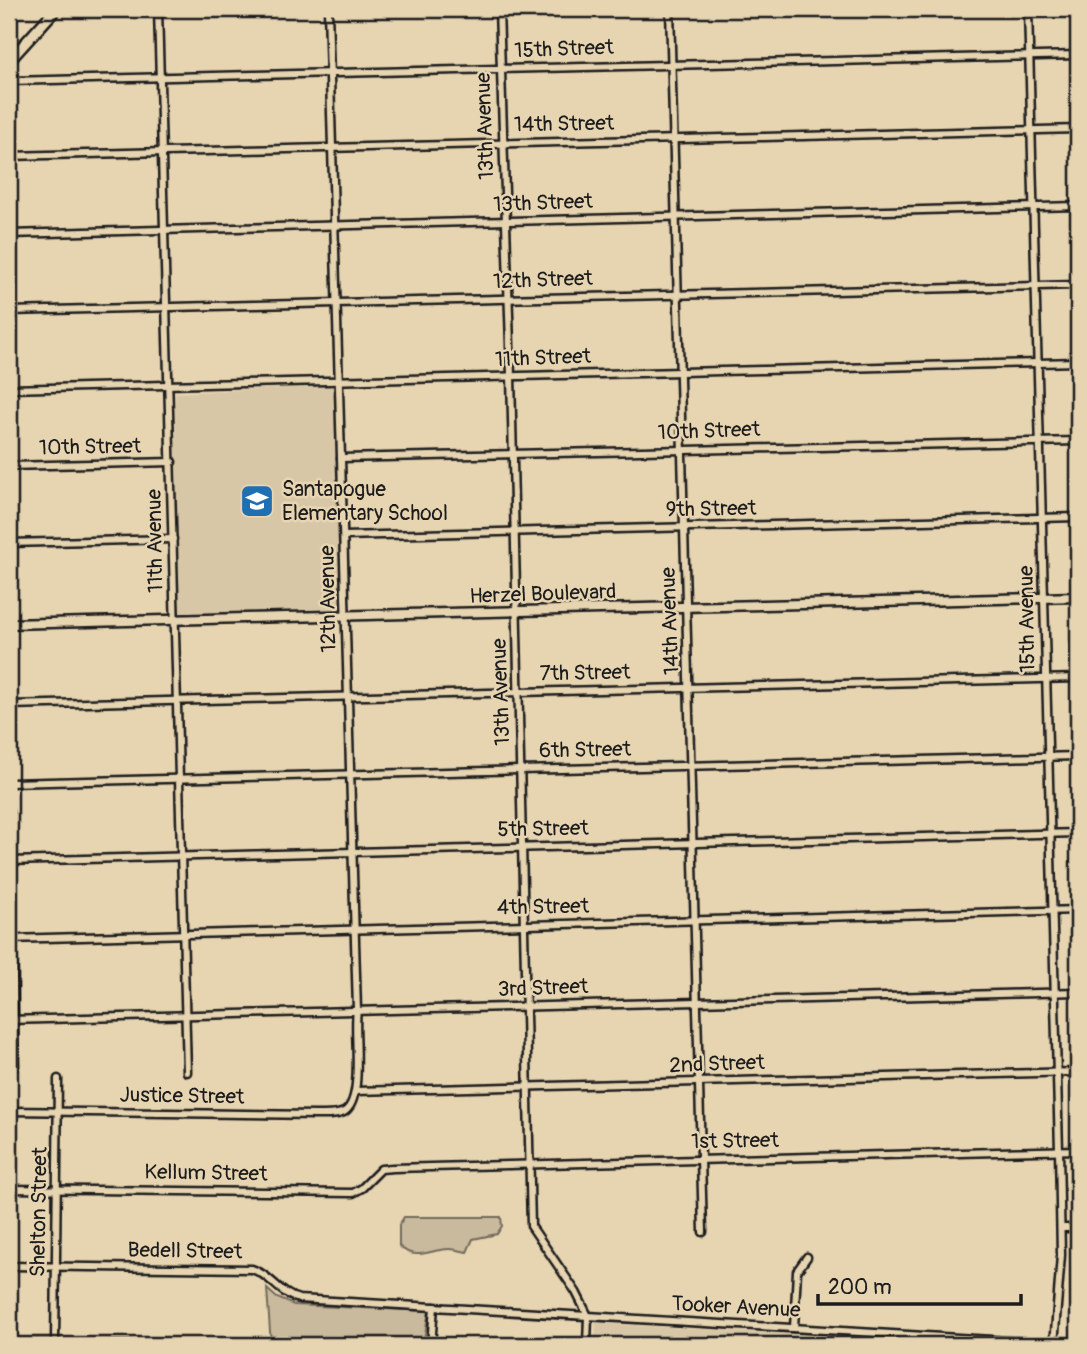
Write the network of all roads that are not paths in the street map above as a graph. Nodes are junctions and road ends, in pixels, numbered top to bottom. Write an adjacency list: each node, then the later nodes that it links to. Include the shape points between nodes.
1 (56, 9): 9 (main road)
2 (158, 9): 13 (street, 11th Avenue)
3 (328, 9): 12 (street, 12th Avenue)
4 (499, 9): 11 (street, 13th Avenue)
5 (670, 9): 10 (street, 14th Avenue)
6 (1028, 9): 8 (street, 15th Avenue)
7 (1078, 55): 8 (street, 15th Street)
8 (1030, 56): 10 (street, 15th Street); 16 (street, 15th Avenue)
9 (9, 61)
10 (671, 63): 11 (street, 15th Street); 17 (street, 14th Avenue)
11 (500, 68): 12 (street, 15th Street); 18 (street, 13th Avenue)
12 (330, 73): 13 (street, 15th Street); 19 (street, 12th Avenue)
13 (160, 77): 14 (street, 15th Street); 20 (street, 11th Avenue)
14 (9, 81)
15 (1078, 129): 16 (street, 14th Street)
16 (1031, 130): 17 (street, 14th Street); 23 (street, 15th Avenue)
17 (673, 139): 18 (street, 14th Street); 24 (street, 14th Avenue)
18 (503, 143): 19 (street, 14th Street); 25 (street, 13th Avenue)
19 (332, 148): 20 (street, 14th Street); 26 (street, 12th Avenue)
20 (162, 152): 21 (street, 14th Street); 27 (street, 11th Avenue)
21 (9, 156)
22 (1078, 206): 23 (street, 13th Street)
23 (1034, 207): 24 (street, 13th Street); 30 (street, 15th Avenue)
24 (676, 216): 25 (street, 13th Street); 31 (street, 14th Avenue)
25 (506, 221): 26 (street, 13th Street); 32 (street, 13th Avenue)
26 (335, 225): 27 (street, 13th Street); 33 (street, 12th Avenue)
27 (164, 230): 28 (street, 13th Street); 34 (street, 11th Avenue)
28 (9, 234)
29 (1078, 285): 30 (street, 12th Street)
30 (1036, 286): 31 (street, 12th Street); 36 (street, 15th Avenue)
31 (679, 293): 32 (street, 12th Street); 38 (street, 14th Avenue)
32 (508, 298): 33 (street, 12th Street); 39 (street, 13th Avenue)
33 (337, 303): 34 (street, 12th Street); 40 (street, 12th Avenue)
34 (166, 307): 35 (street, 12th Street); 41 (street, 11th Avenue)
35 (9, 311)
36 (1038, 362): 37 (street, 11th Street); 38 (street, 11th Street); 44 (street, 15th Avenue)
37 (1078, 362)
38 (680, 372): 39 (street, 11th Street); 45 (street, 14th Avenue)
39 (511, 376): 40 (street, 11th Street); 46 (street, 13th Avenue)
40 (340, 380): 41 (street, 11th Street); 47 (street, 12th Avenue)
41 (169, 385): 42 (street, 11th Street); 48 (street, 11th Avenue)
42 (9, 389)
43 (1078, 441): 44 (street, 10th Street)
44 (1041, 442): 45 (street, 10th Street); 50 (street, 15th Avenue)
45 (683, 450): 46 (street, 10th Street); 52 (street, 14th Avenue)
46 (512, 454): 47 (street, 10th Street); 53 (street, 13th Avenue)
47 (341, 458): 54 (street, 12th Avenue)
48 (172, 462): 49 (street, 10th Street); 55 (street, 11th Avenue)
49 (9, 466)
50 (1042, 517): 51 (street, 9th Street); 52 (street, 9th Street); 58 (street, 15th Avenue)
51 (1078, 517)
52 (685, 527): 53 (street, 9th Street); 59 (street, 14th Avenue)
53 (514, 531): 54 (street, 9th Street); 60 (street, 13th Avenue)
54 (344, 536): 61 (street, 12th Avenue)
55 (173, 539): 56 (street); 62 (street, 11th Avenue)
56 (9, 544)
57 (1078, 597): 58 (street, Herzel Boulevard)
58 (1044, 598): 59 (street, Herzel Boulevard); 65 (street, 15th Avenue)
59 (687, 607): 60 (street, Herzel Boulevard); 66 (street, 14th Avenue)
60 (516, 613): 61 (street, Herzel Boulevard); 67 (street, 13th Avenue)
61 (345, 617): 62 (street, Herzel Boulevard); 68 (street, 12th Avenue)
62 (173, 621): 63 (street, Herzel Boulevard); 69 (street, 11th Avenue)
63 (9, 624)
64 (1078, 678): 65 (street, 7th Street)
65 (1046, 679): 66 (street, 7th Street); 71 (street, 15th Avenue)
66 (689, 688): 67 (street, 7th Street); 73 (street, 14th Avenue)
67 (518, 692): 68 (street, 7th Street); 74 (street, 13th Avenue)
68 (347, 696): 69 (street, 7th Street); 75 (street, 12th Avenue)
69 (177, 701): 70 (street, 7th Street); 76 (street, 11th Avenue)
70 (9, 705)
71 (1048, 756): 72 (street, 6th Street); 73 (street, 6th Street); 79 (street, 15th Avenue)
72 (1078, 756)
73 (692, 765): 74 (street, 6th Street); 81 (street, 14th Avenue)
74 (520, 769): 75 (street, 6th Street); 82 (street, 13th Avenue)
75 (349, 775): 76 (street, 6th Street); 83 (street, 12th Avenue)
76 (179, 778): 77 (street, 6th Street); 84 (street, 11th Avenue)
77 (9, 783)
78 (9, 812): 85 (street)
79 (1051, 833): 80 (street, 5th Street); 81 (street, 5th Street); 87 (street, 15th Avenue)
80 (1078, 833)
81 (694, 842): 82 (street, 5th Street); 88 (street, 14th Avenue)
82 (522, 847): 83 (street, 5th Street); 89 (street, 13th Avenue)
83 (351, 852): 84 (street, 5th Street); 90 (street, 12th Avenue)
84 (181, 856): 85 (street, 5th Street); 91 (street, 11th Avenue)
85 (9, 861): 92 (street)
86 (1078, 910): 87 (street, 4th Street)
87 (1052, 911): 88 (street, 4th Street); 93 (street, 15th Avenue)
88 (696, 920): 89 (street, 4th Street); 95 (street, 14th Avenue)
89 (525, 925): 90 (street, 4th Street); 96 (street, 13th Avenue)
90 (354, 929): 91 (street, 4th Street); 97 (street, 12th Avenue)
91 (183, 934): 92 (street, 4th Street); 98 (street, 11th Avenue)
92 (10, 939): 99 (street)
93 (1055, 992): 94 (street, 3rd Street); 95 (street, 3rd Street); 103 (street, 15th Avenue)
94 (1078, 992)
95 (697, 1001): 96 (street, 3rd Street); 105 (street, 14th Avenue)
96 (524, 1006): 97 (street, 3rd Street); 106 (street, 13th Avenue)
97 (357, 1010): 98 (street, 3rd Street); 107 (street, 12th Avenue)
98 (186, 1015): 99 (street, 3rd Street); 101 (street, 11th Avenue)
99 (11, 1020): 100 (street)
100 (15, 1066)
101 (187, 1072)
102 (1078, 1072): 103 (street, 2nd Street)
103 (1056, 1073): 105 (street, 2nd Street); 111 (street, 15th Avenue)
104 (58, 1079): 110 (street, Shelton Street)
105 (699, 1082): 106 (street, 2nd Street); 113 (street, 14th Avenue)
106 (527, 1086): 107 (street, 2nd Street); 114 (street, 13th Avenue)
107 (356, 1091): 108 (street, 12th Avenue)
108 (352, 1104): 110 (street, Justice Street, via 332,1115)
109 (9, 1111): 110 (street, Justice Street)
110 (58, 1111): 117 (street, Shelton Street)
111 (1059, 1150): 112 (street, 1st Street); 113 (street, 1st Street); 118 (street, 15th Avenue)
112 (1078, 1150)
113 (701, 1160): 114 (street, 1st Street); 120 (street, 14th Avenue)
114 (529, 1163): 115 (street, 1st Street); 125 (street, 13th Avenue, via 531,1226)
115 (393, 1167): 117 (street, Kellum Street, via 380,1168 353,1193)
116 (9, 1189): 117 (street, Kellum Street)
117 (57, 1189): 123 (street, Shelton Street)
118 (1061, 1228): 119 (street); 129 (street, 15th Avenue)
119 (1078, 1228)
120 (703, 1232)
121 (807, 1257): 126 (street, via 797,1271)
122 (9, 1266): 123 (street, Bedell Street)
123 (56, 1267): 124 (street, Bedell Street, via 252,1269 261,1271 287,1296 299,1299); 128 (street, Shelton Street)
124 (434, 1307): 125 (street, Tooker Avenue); 131 (street)
125 (588, 1315): 126 (street, Tooker Avenue); 132 (street)
126 (794, 1328): 129 (street, Tooker Avenue)
127 (9, 1344): 128 (street)
128 (55, 1344): 130 (street)
129 (1054, 1344): 133 (street, Tooker Avenue)
130 (131, 1345)
131 (432, 1345)
132 (587, 1345)
133 (1078, 1345)

